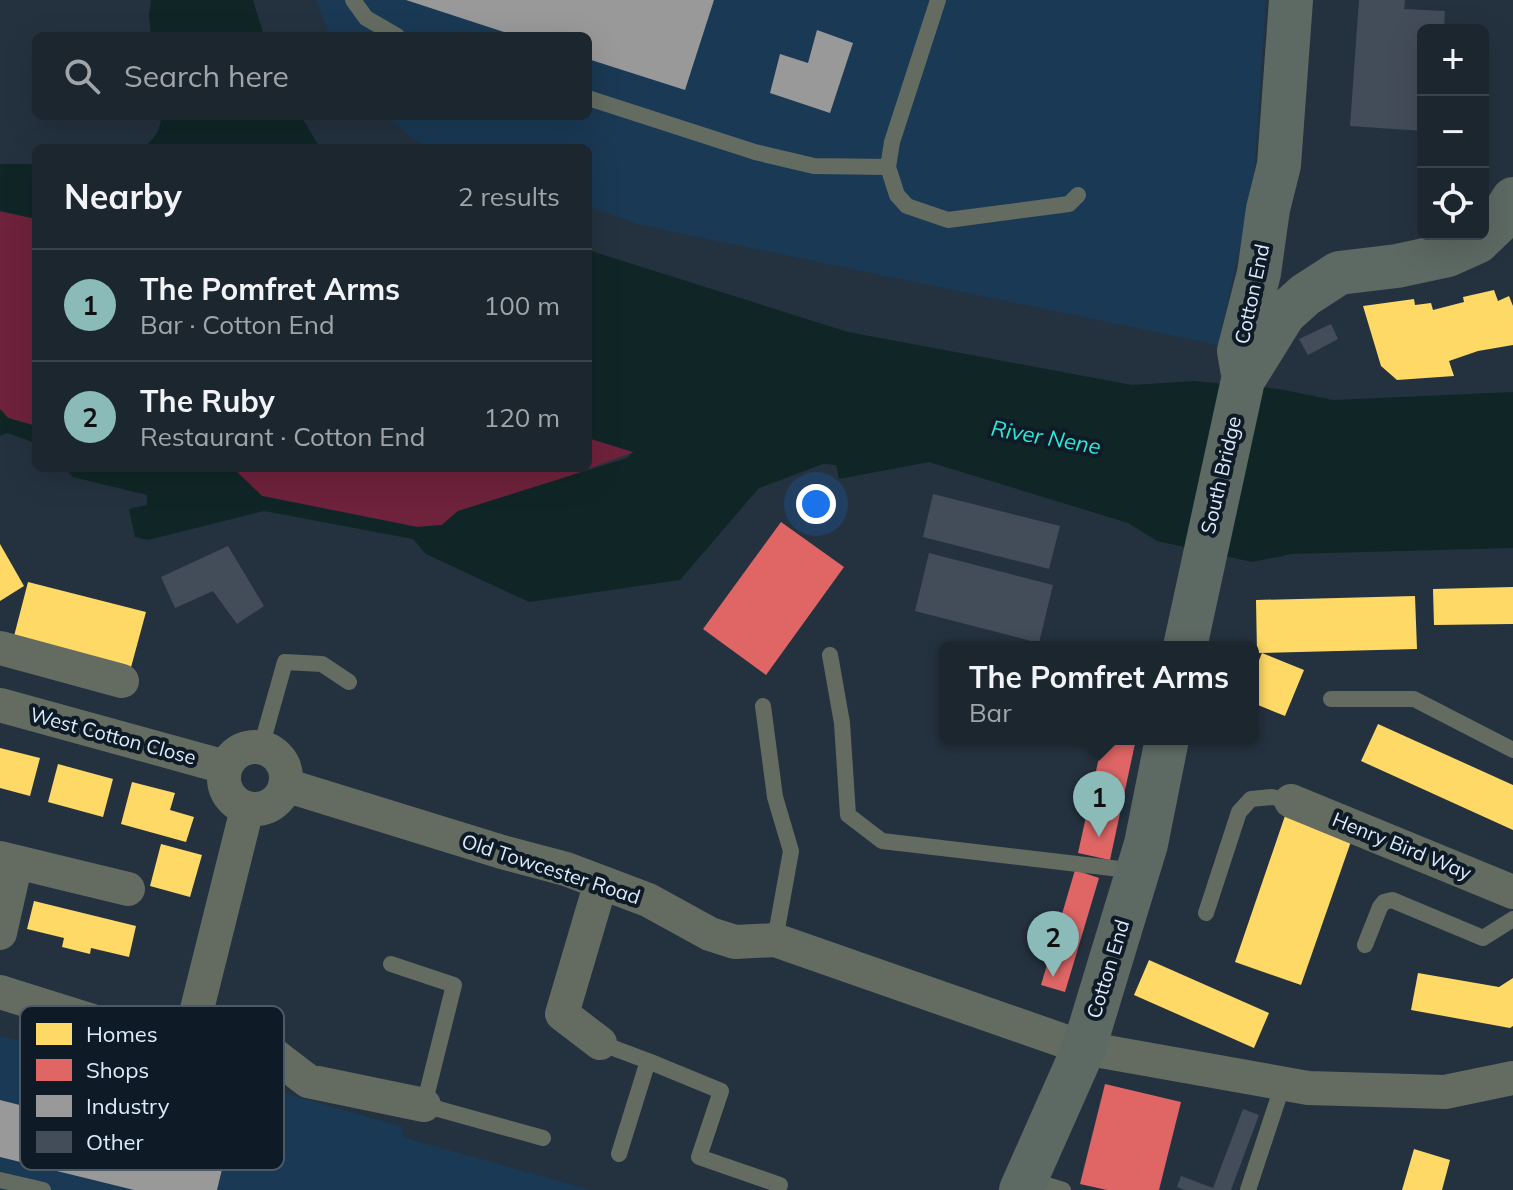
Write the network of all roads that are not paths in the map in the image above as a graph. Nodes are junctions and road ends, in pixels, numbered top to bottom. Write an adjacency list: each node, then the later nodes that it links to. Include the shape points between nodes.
1 (353, 0): 4 (lane, via 366,18)
2 (938, 0): 6 (lane)
3 (1291, 0): 9 (highway, Cotton End, via 1279,165)
4 (390, 32)
5 (592, 99): 6 (lane, via 814,166)
6 (888, 167): 7 (lane, via 897,195 907,206 948,220 1069,204)
7 (1078, 195)
8 (1513, 199): 10 (highway, via 1477,242 1448,255)
9 (1268, 209): 10 (highway, via 1281,251 1293,263); 11 (highway, Cotton End, via 1239,351)
10 (1339, 273): 11 (highway, via 1284,314)
11 (1243, 380): 12 (highway, South Bridge)
12 (1186, 641)
13 (0, 648): 15 (street)
14 (830, 655): 28 (lane, via 842,723 848,815 882,841)
15 (122, 681)
16 (349, 682): 21 (lane, via 322,664 285,662)
17 (1331, 699): 22 (lane, via 1414,699)
18 (0, 705): 23 (street, West Cotton Close)
19 (763, 706): 35 (lane, via 775,797 791,851)
20 (1166, 745): 28 (highway, Cotton End)
21 (261, 747): 23 (street, via 237,752); 24 (street, via 280,760)
22 (1513, 750)
23 (225, 767): 26 (street, via 229,797)
24 (285, 785): 26 (street, via 273,804); 29 (street, Old Towcester Road)
25 (1291, 801): 31 (street, Henry Bird Way); 32 (lane, via 1251,799 1239,812)
26 (247, 809): 40 (street)
27 (8, 860): 30 (street); 34 (street)
28 (1138, 871): 42 (highway, Cotton End)
29 (601, 882): 35 (street, Old Towcester Road, via 710,934 735,942); 41 (street, via 562,1014)
30 (128, 889)
31 (1513, 892)
32 (1206, 913)
33 (1513, 919): 36 (lane, via 1483,938 1392,900 1380,907)
34 (0, 933)
35 (775, 940): 42 (street, Old Towcester Road)
36 (1365, 945)
37 (391, 964): 47 (lane, via 454,985)
38 (0, 992): 39 (street)
39 (45, 1006)
40 (198, 1006)
41 (600, 1043): 43 (lane)
42 (1084, 1048): 46 (street, Old Towcester Road); 52 (highway, Cotton End)
43 (648, 1061): 49 (lane); 51 (lane, via 721,1091 699,1157)
44 (284, 1063): 47 (street, via 308,1081)
45 (1513, 1078): 46 (street, Old Towcester Road, via 1445,1092)
46 (1283, 1084): 54 (lane)
47 (424, 1105): 48 (lane)
48 (543, 1138)
49 (619, 1154)
50 (0, 1180): 53 (lane)
51 (780, 1185)
52 (1037, 1186)
53 (43, 1190)
54 (1248, 1190)

